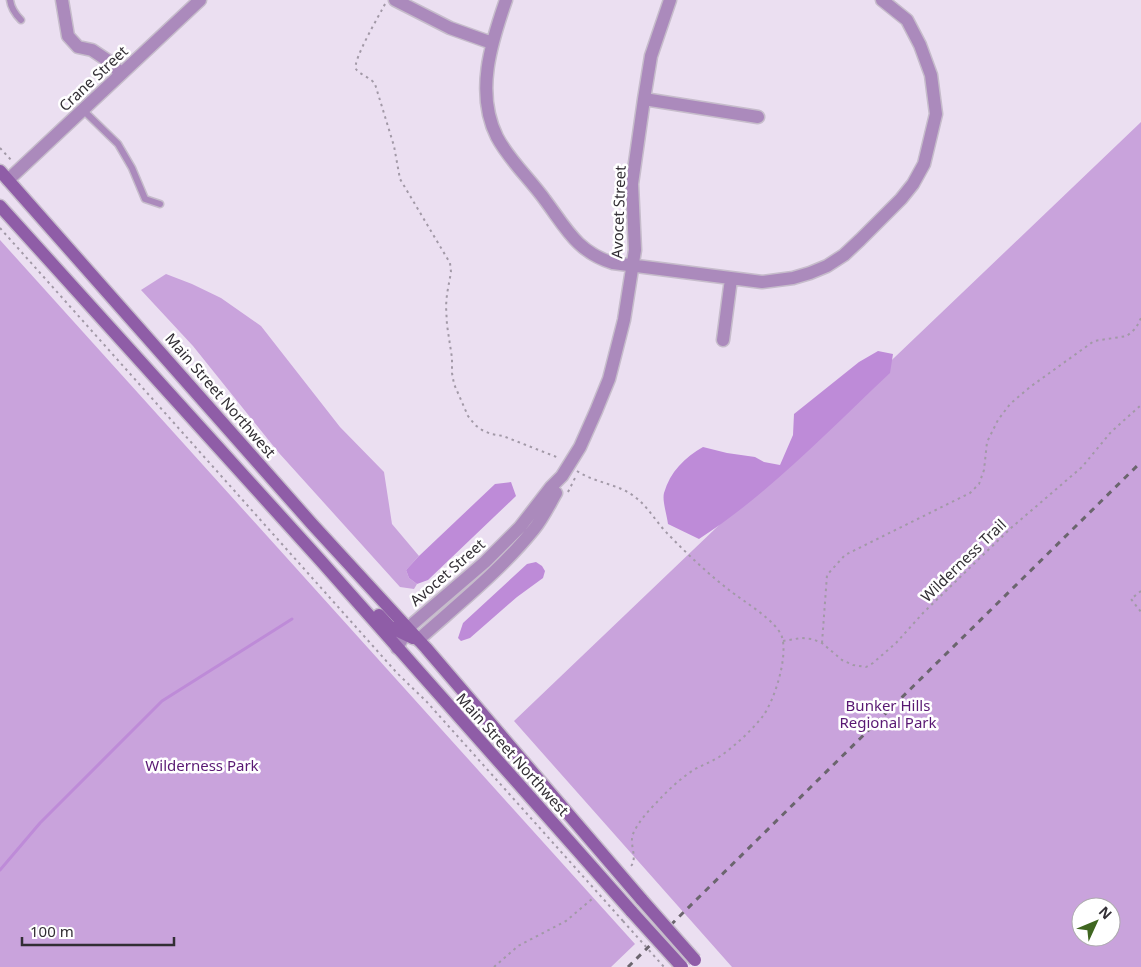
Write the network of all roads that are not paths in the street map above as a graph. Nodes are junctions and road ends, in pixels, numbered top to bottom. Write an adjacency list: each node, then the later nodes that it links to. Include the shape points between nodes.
1 (10, 0): 8 (lane)
2 (60, 0): 10 (street, via 68,36 78,47 92,50 110,62)
3 (200, 0): 10 (street, Crane Street)
4 (395, 0): 9 (street, via 441,25)
5 (506, 0): 9 (street)
6 (670, 0): 11 (street, Avocet Street, via 651,56)
7 (882, 0): 18 (street, via 907,20 931,74 936,114 924,164 902,199 844,255 827,266 793,278 762,282)
8 (21, 20)
9 (492, 43): 17 (street, via 486,98 497,136 512,160 579,245 600,260)
10 (121, 74): 12 (street, Crane Street)
11 (644, 99): 13 (street); 17 (street, Avocet Street, via 632,184)
12 (83, 110): 14 (street, Crane Street, via 21,169); 15 (lane, via 118,144 144,199)
13 (758, 117)
14 (4, 176): 22 (main road, Main Street Northwest)
15 (160, 204)
16 (0, 206): 21 (main road, Main Street Northwest)
17 (633, 266): 18 (street); 20 (street, Avocet Street, via 609,379 588,430)
18 (731, 279): 19 (street)
19 (723, 340)
20 (562, 476): 22 (street, Avocet Street, via 520,527 485,562); 23 (street, Avocet Street, via 558,490 535,528)
21 (321, 561): 22 (main road, Main Street Northwest, via 338,569 390,627); 24 (main road, Main Street Northwest)
22 (406, 631): 23 (main road, Main Street Northwest); 24 (street, Avocet Street)
23 (418, 640): 25 (main road, Main Street Northwest, bridge)
24 (397, 648): 26 (main road, Main Street Northwest, bridge, via 628,917)
25 (698, 964)
26 (682, 967)

